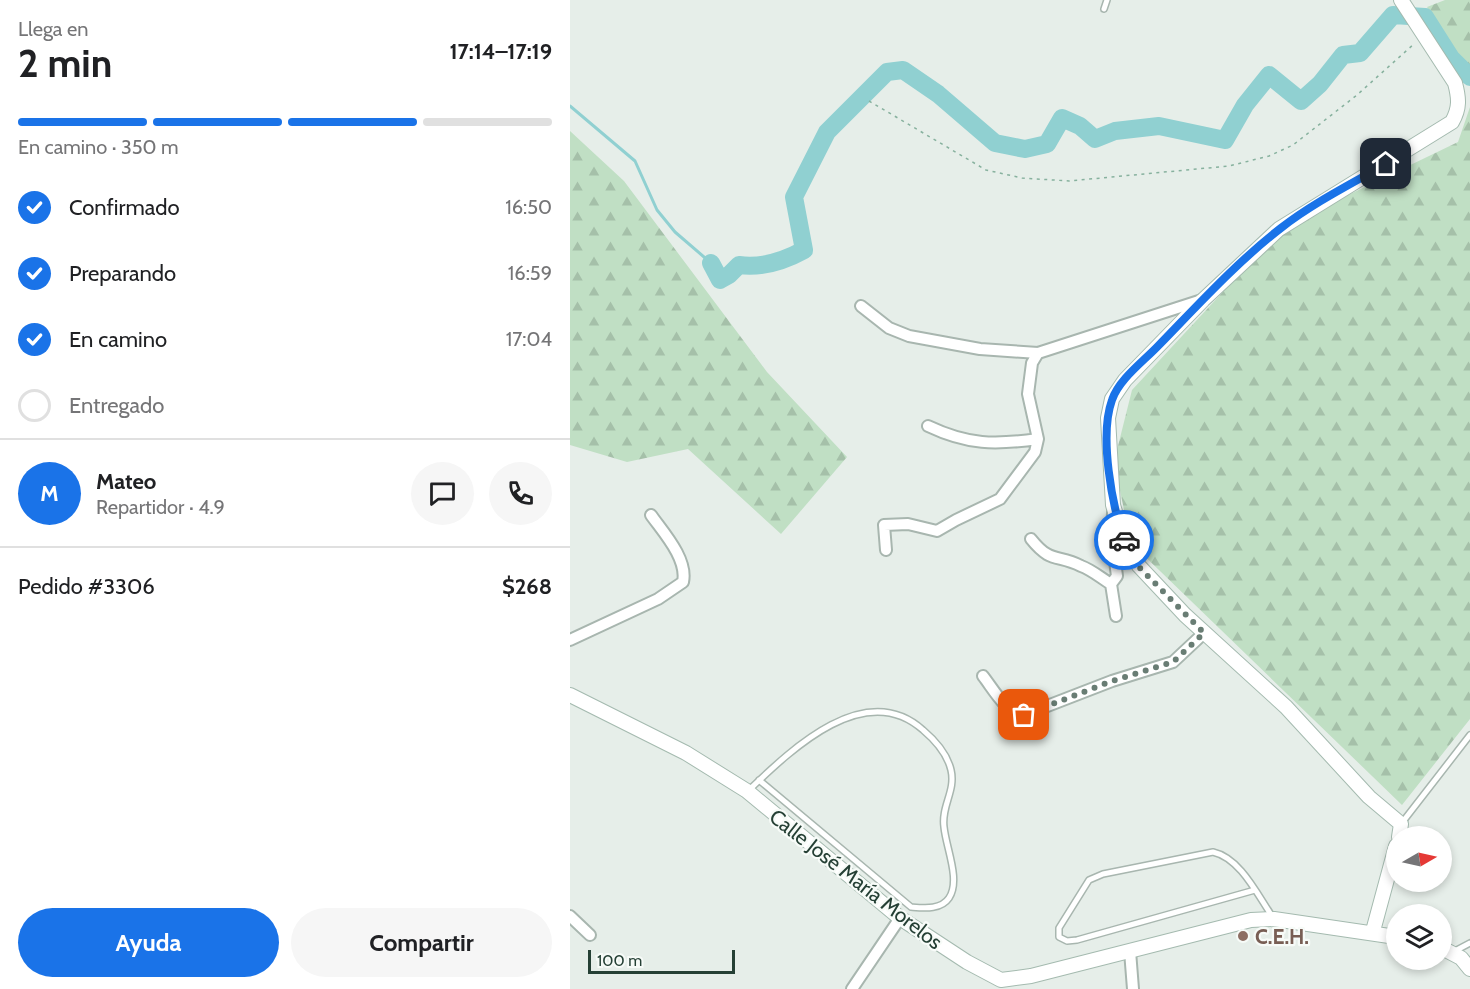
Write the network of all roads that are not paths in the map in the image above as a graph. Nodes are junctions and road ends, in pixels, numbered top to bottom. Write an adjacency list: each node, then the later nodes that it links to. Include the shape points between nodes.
1 (1107, 0): 3 (lane)
2 (1403, 3): 4 (street, via 1455,83 1459,98 1452,122 1290,221)
3 (1104, 9)
4 (1203, 300): 6 (street); 9 (street, via 1125,380 1112,399 1108,437)
5 (861, 306): 6 (street, via 889,328 909,336 980,349)
6 (1038, 352): 8 (street, via 1032,363 1028,394)
7 (928, 426): 8 (street, via 985,444)
8 (1038, 439): 12 (street, via 1035,452 1000,499 937,531 908,524 884,525)
9 (1113, 505): 13 (street, via 1117,576); 15 (street, via 1125,545 1138,566)
10 (651, 515): 16 (street, via 674,549 684,570 683,582 658,599)
11 (1031, 539): 13 (street, via 1052,559 1081,565)
12 (886, 550)
13 (1111, 584): 14 (street)
14 (1116, 616)
15 (1204, 633): 17 (street, via 1173,662 1024,715 1009,708); 22 (street, via 1286,707)
16 (570, 640)
17 (983, 676)
18 (570, 695): 21 (street, Calle José María Morelos, via 686,753)
19 (1470, 735): 23 (lane)
20 (759, 780): 20 (lane, via 808,739 836,722 882,711 912,720 936,742 951,770 953,788 945,802 943,819 954,880 948,901 937,907 911,907); 21 (lane)
21 (747, 792): 27 (street, Calle José María Morelos)
22 (1396, 826)
23 (1403, 826)
24 (1386, 883): 29 (street)
25 (1255, 890): 25 (lane, via 1234,862 1225,854 1213,852 1103,874 1089,880 1080,891 1059,928 1059,937 1077,940); 28 (lane)
26 (570, 916): 31 (street)
27 (900, 918): 37 (street, Calle José María Morelos); 38 (street)
28 (1274, 918): 29 (street, Calle José María Morelos); 34 (street, Calle José María Morelos)
29 (1373, 931): 30 (street, Calle José María Morelos)
30 (1386, 934)
31 (590, 935)
32 (1470, 942): 33 (lane)
33 (1452, 948)
34 (1130, 951): 37 (street, Calle José María Morelos); 39 (street)
35 (1452, 953): 36 (street)
36 (1469, 965)
37 (999, 984)
38 (852, 989)
39 (1133, 989)

